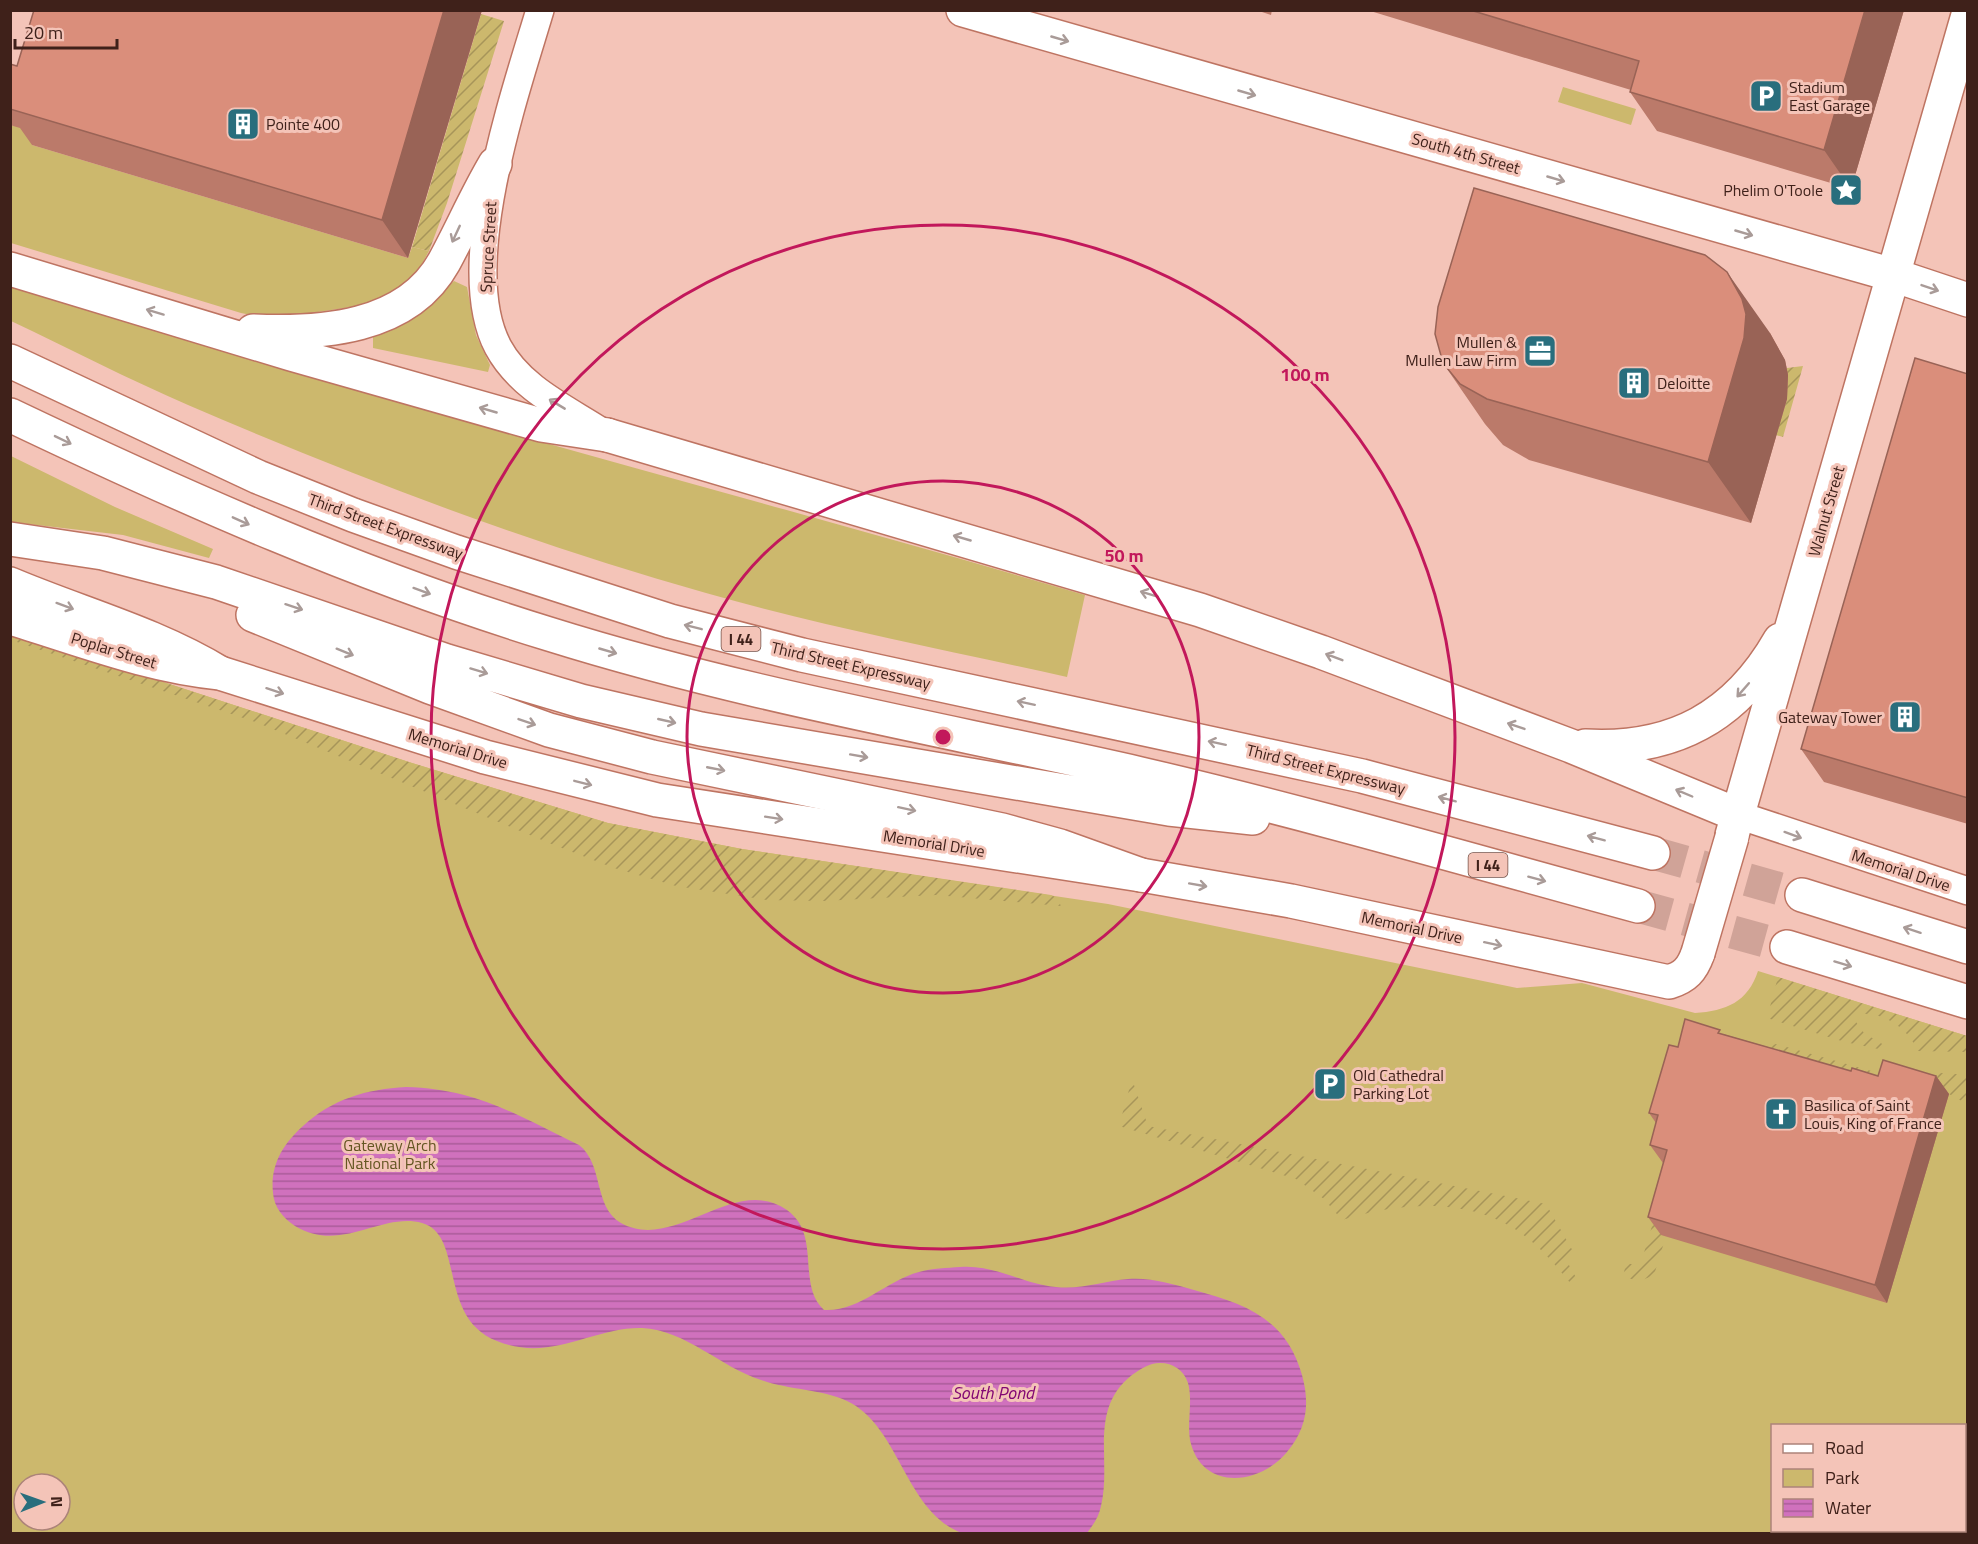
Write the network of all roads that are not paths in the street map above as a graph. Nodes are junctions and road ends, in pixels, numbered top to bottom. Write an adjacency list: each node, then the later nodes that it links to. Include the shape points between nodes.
1 (540, 10): 5 (street, Spruce Street)
2 (963, 10): 4 (main road, South 4th Street)
3 (1968, 15): 7 (main road, Walnut Street)
4 (1015, 18): 7 (main road, South 4th Street, one-way to 7)
5 (495, 164): 9 (main road, one-way to 9, via 444,262 428,284 391,312 343,326 297,332); 12 (street, Spruce Street, one-way to 5, via 535,389 498,346 484,290)
6 (10, 269): 9 (main road, one-way to 6)
7 (1893, 275): 8 (main road, South 4th Street, one-way to 8); 16 (main road, Walnut Street)
8 (1968, 300)
9 (211, 329): 12 (main road, Memorial Drive, one-way to 9, via 541,426)
10 (10, 361): 22 (main road, Third Street Expressway / I 44, one-way to 10, via 1362,777 813,657 670,621 353,515 258,477)
11 (10, 415): 20 (main road, I 44, one-way to 20, via 275,536 550,634 784,699 1134,773)
12 (607, 435): 19 (main road, Memorial Drive, one-way to 12, via 1200,610)
13 (21, 539): 14 (main road)
14 (137, 561): 20 (main road, one-way to 20, via 297,608 447,661 581,701 701,729 1169,809); 23 (main road, one-way to 23, via 199,592 430,687 549,730 652,757 1002,830)
15 (10, 584): 18 (main road, one-way to 18, via 156,638)
16 (1799, 607): 19 (main road, one-way to 19, via 1757,674 1730,704 1704,722 1650,743 1611,748); 21 (main road, Walnut Street)
17 (10, 618): 18 (main road, Poplar Street, via 149,662)
18 (220, 673): 23 (main road, Memorial Drive, one-way to 23, via 485,757 657,800)
19 (1571, 746): 21 (main road, Memorial Drive, one-way to 19)
20 (1338, 825): 26 (main road, I 44, one-way to 26)
21 (1735, 826): 24 (street, Memorial Drive, one-way to 24); 29 (main road, Walnut Street, bridge, via 1693,965 1683,977 1669,982)
22 (1653, 854)
23 (1141, 875): 29 (main road, Memorial Drive, one-way to 29, via 1291,901)
24 (1968, 891)
25 (1802, 895): 28 (main road, one-way to 25)
26 (1638, 906)
27 (1787, 947): 30 (main road, one-way to 30)
28 (1968, 948)
29 (1656, 979)
30 (1968, 1002)

